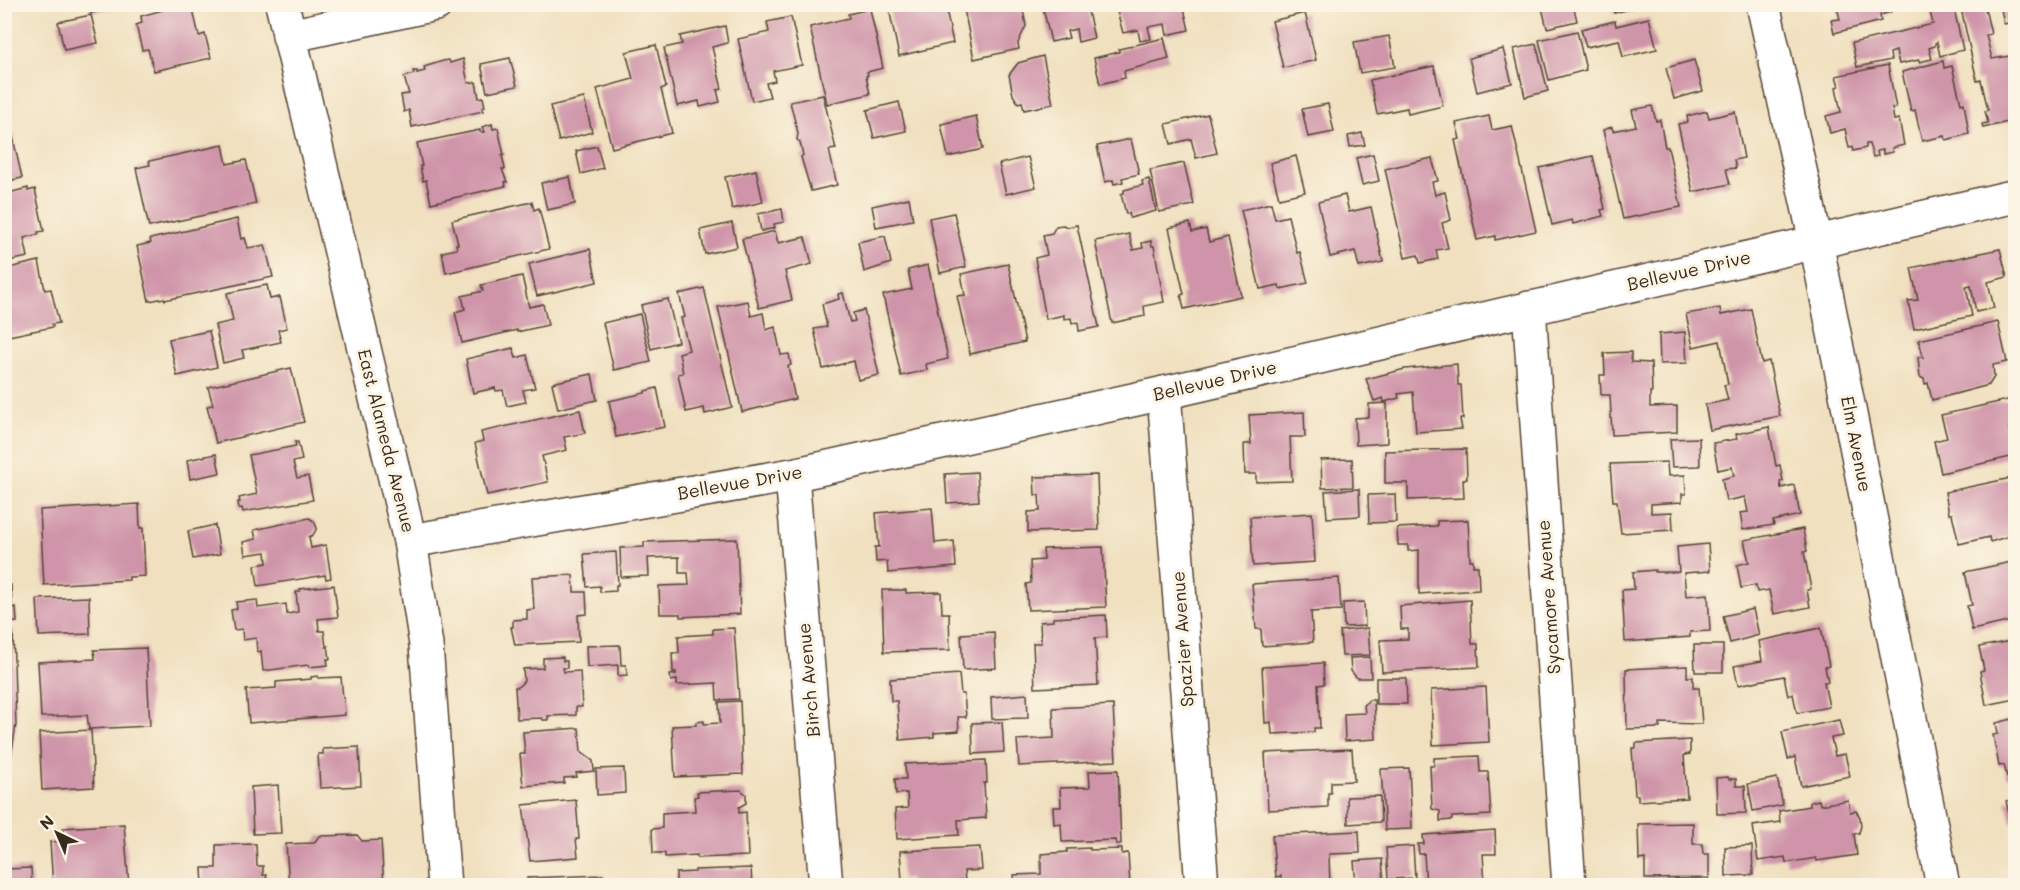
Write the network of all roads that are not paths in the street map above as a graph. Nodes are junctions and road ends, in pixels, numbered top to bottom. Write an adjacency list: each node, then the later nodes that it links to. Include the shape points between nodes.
1 (282, 4): 4 (street, East Alameda Avenue)
2 (436, 4): 4 (street)
3 (1763, 4): 6 (street, Elm Avenue)
4 (289, 36): 10 (street, East Alameda Avenue)
5 (2016, 196): 6 (street, Bellevue Drive)
6 (1816, 242): 7 (street, Bellevue Drive); 15 (street, Elm Avenue)
7 (1529, 308): 8 (street, Bellevue Drive); 14 (street, Sycamore Avenue)
8 (1164, 393): 9 (street, Bellevue Drive); 13 (street, Spazier Avenue)
9 (792, 475): 10 (street, Bellevue Drive); 12 (street, Birch Avenue)
10 (410, 541): 11 (street, East Alameda Avenue, via 426,645)
11 (444, 885)
12 (826, 885)
13 (1202, 885)
14 (1569, 885)
15 (1943, 885)

